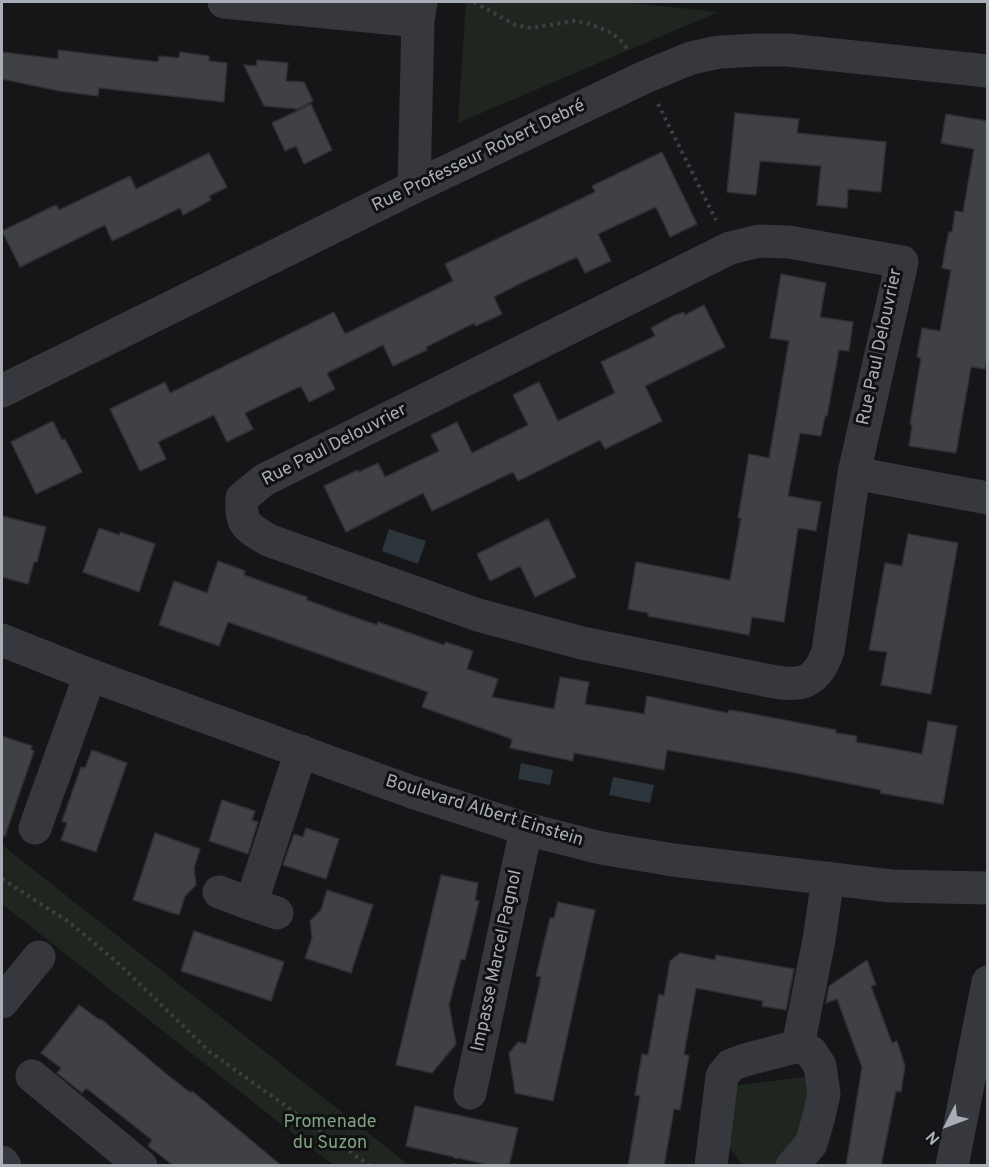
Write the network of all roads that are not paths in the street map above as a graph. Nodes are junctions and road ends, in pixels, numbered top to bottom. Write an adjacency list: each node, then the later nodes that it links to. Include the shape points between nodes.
1 (224, 2): 2 (street)
2 (419, 11): 4 (street)
3 (987, 71): 4 (street, Rue Professeur Robert Debré, via 800,52 719,52 691,58 645,77)
4 (414, 187): 5 (street, Rue Professeur Robert Debré)
5 (2, 391)
6 (854, 473): 6 (street, Rue Paul Delouvrier, via 902,262 789,242 759,241 730,248 264,480 242,498 241,513 245,526 268,540 478,615 582,643 796,685 816,675 828,651); 7 (street)
7 (987, 498)
8 (2, 640): 9 (street, Boulevard Albert Einstein)
9 (90, 675): 10 (street, Boulevard Albert Einstein); 11 (street)
10 (301, 751): 12 (street, Boulevard Albert Einstein); 15 (street, via 264,908)
11 (35, 828)
12 (526, 829): 13 (street, Boulevard Albert Einstein, via 601,848 673,860); 21 (street, Impasse Marcel Pagnol)
13 (828, 878): 14 (street, Boulevard Albert Einstein, via 891,886); 19 (street)
14 (987, 888)
15 (219, 891)
16 (39, 957): 18 (street)
17 (987, 981): 27 (street)
18 (2, 1002)
19 (798, 1046): 25 (street, via 731,1065 722,1076); 26 (street, via 812,1052 820,1066 824,1094 811,1144)
20 (32, 1076): 24 (street)
21 (470, 1093)
22 (2, 1162): 23 (street)
23 (5, 1166)
24 (141, 1166)
25 (711, 1166)
26 (792, 1166)
27 (952, 1166)

